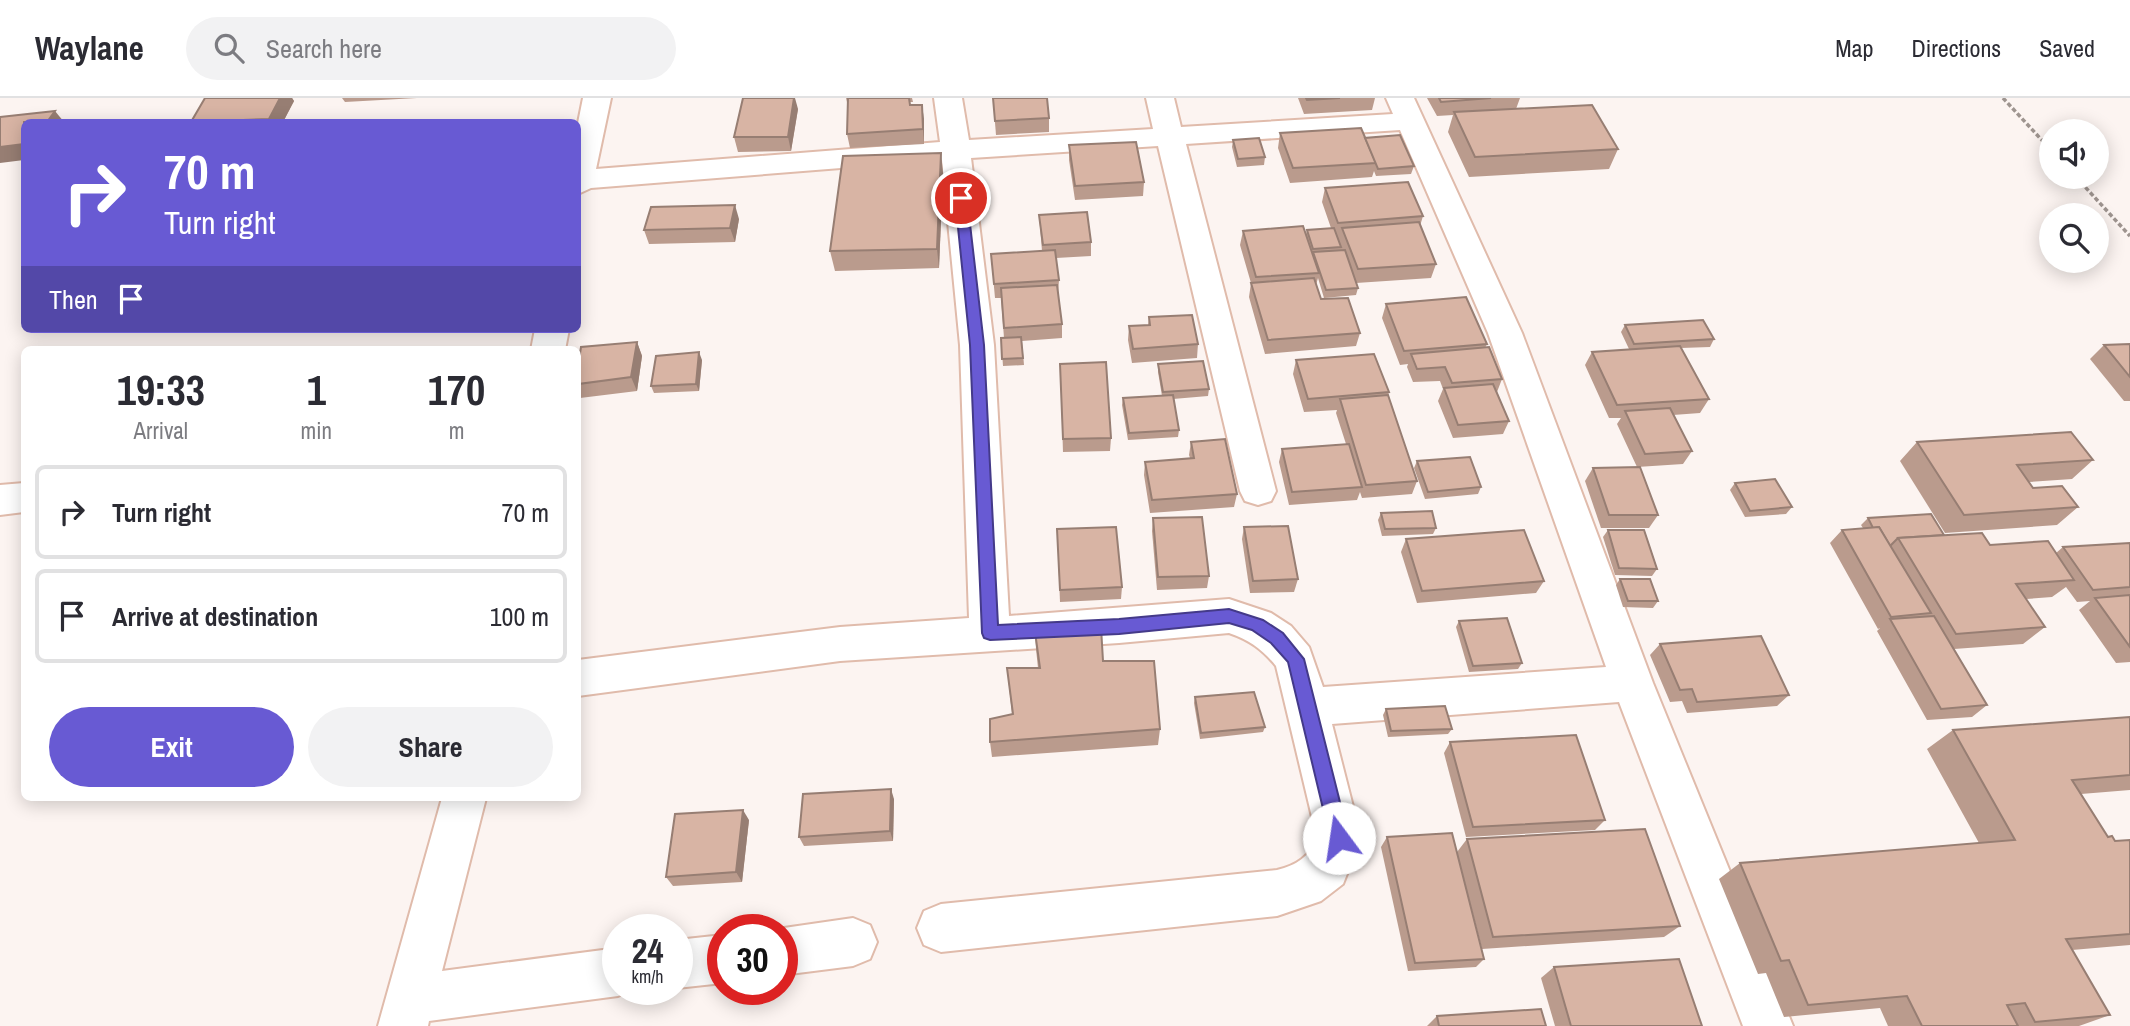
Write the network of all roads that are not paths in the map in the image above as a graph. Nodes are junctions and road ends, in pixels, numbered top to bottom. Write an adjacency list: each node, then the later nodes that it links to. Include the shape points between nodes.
1 (597, 98): 7 (street)
2 (948, 98): 6 (street)
3 (1160, 98): 5 (street)
4 (1406, 110): 5 (street); 14 (street, via 1505,333)
5 (1170, 138): 6 (street); 9 (street)
6 (956, 149): 8 (street); 12 (street, via 977,345)
7 (581, 170)
8 (581, 183)
9 (1258, 491)
10 (21, 498): 11 (street)
11 (0, 500)
12 (990, 633): 13 (street, via 840,644); 15 (street, via 1229,616 1257,625 1296,659)
13 (581, 678)
14 (1632, 683): 15 (street); 22 (street)
15 (1308, 707): 17 (street, via 1339,838 1327,868 1305,886 1277,893)
16 (463, 801): 21 (street)
17 (941, 928)
18 (853, 942): 19 (street)
19 (798, 949)
20 (602, 975): 21 (street)
21 (407, 1012)
22 (1768, 1026)

